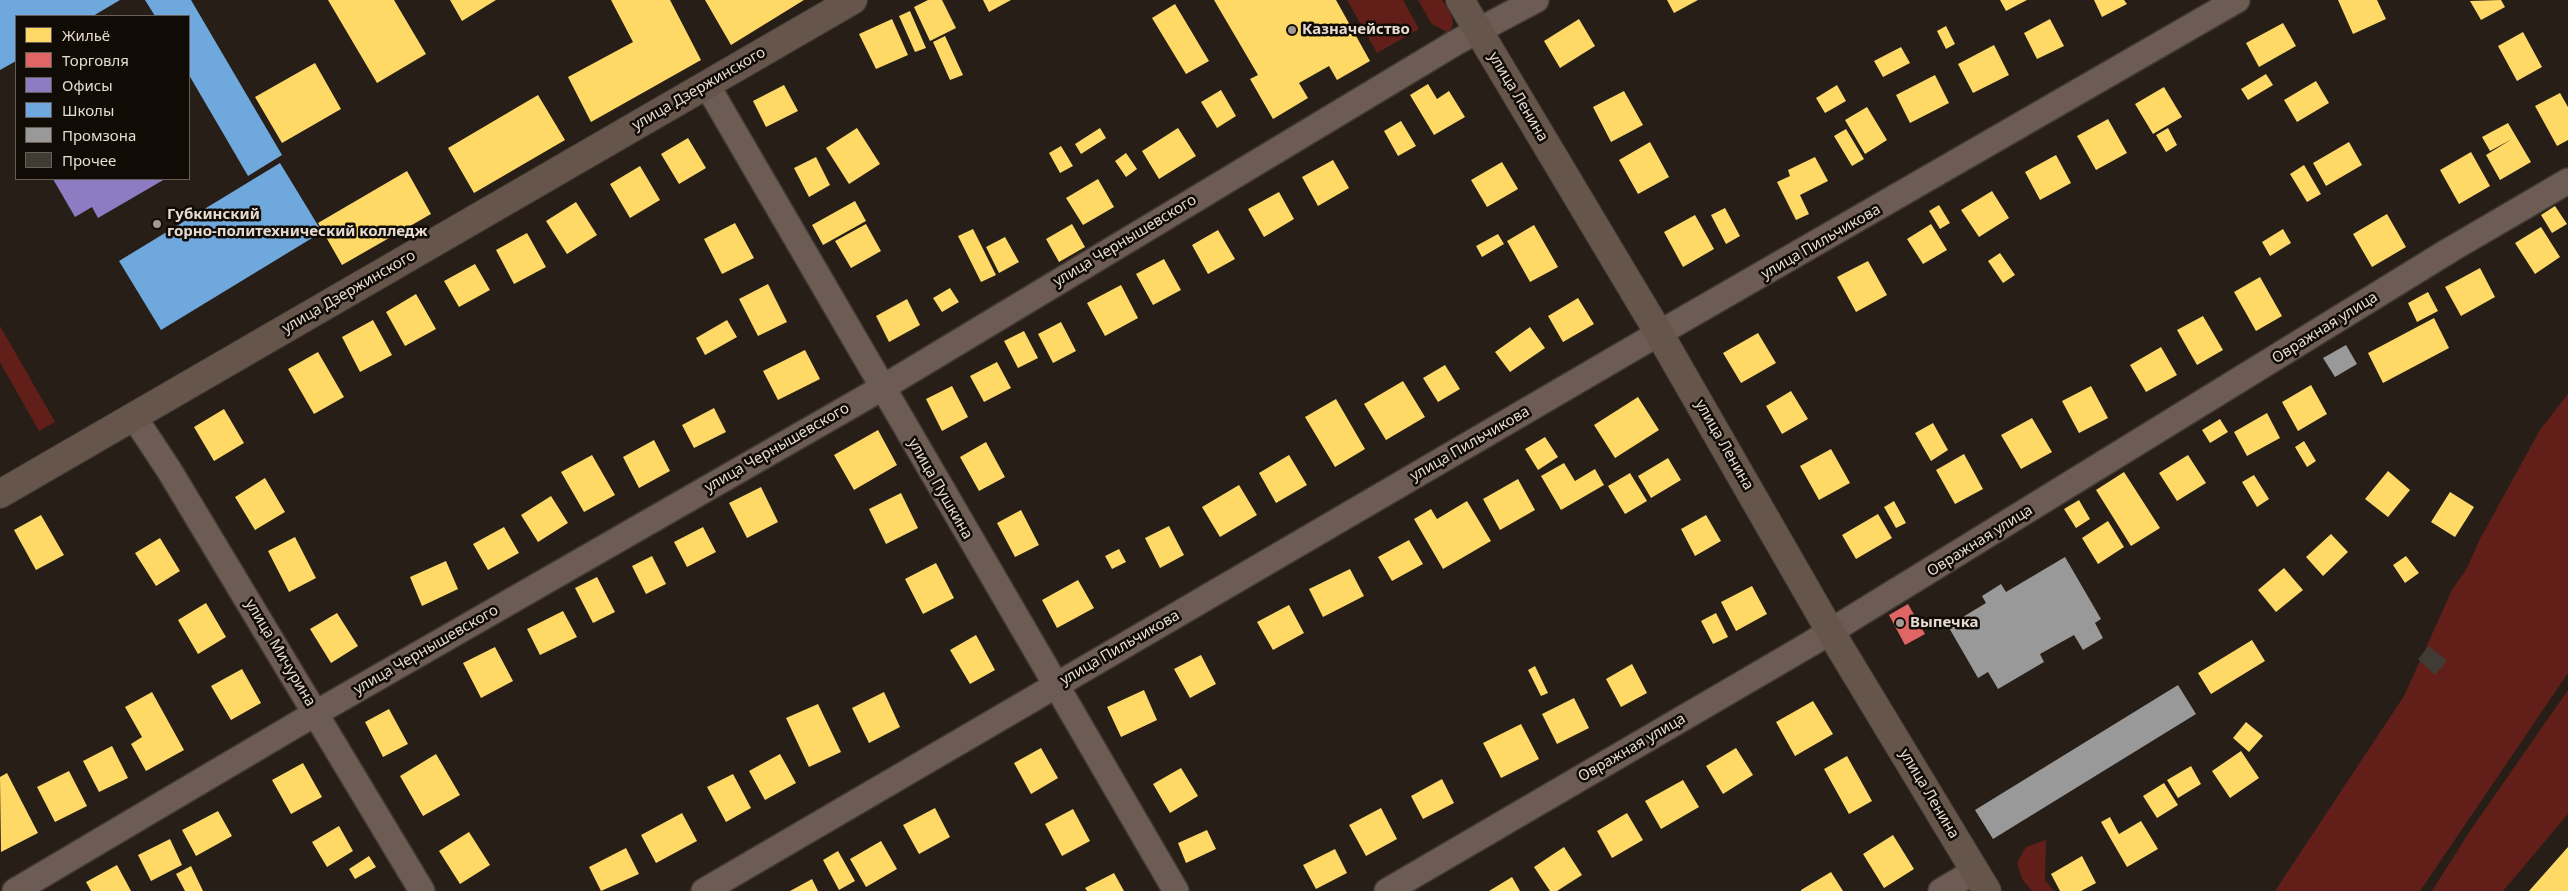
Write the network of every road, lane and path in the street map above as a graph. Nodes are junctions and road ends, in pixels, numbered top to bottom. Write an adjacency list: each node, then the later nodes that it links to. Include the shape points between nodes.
1 (853, 0): 6 (main road, улица Дзержинского)
2 (1460, 0): 5 (main road, улица Ленина)
3 (1536, 0): 5 (street, улица Чернышевского)
4 (2237, 0): 8 (street, улица Пильчикова)
5 (1478, 30): 8 (main road, улица Ленина); 9 (street, улица Чернышевского)
6 (707, 85): 9 (street, улица Пушкина); 10 (main road, улица Дзержинского)
7 (2568, 181): 12 (street, Овражная улица, via 2450,250)
8 (1660, 335): 12 (main road, улица Ленина); 13 (street, улица Пильчикова)
9 (882, 388): 13 (street, улица Пушкина); 14 (street, улица Чернышевского)
10 (134, 417): 11 (main road, улица Дзержинского); 14 (street, улица Мичурина)
11 (0, 494)
12 (1830, 631): 15 (main road, улица Ленина); 20 (street, Овражная улица)
13 (1055, 686): 18 (street, улица Пильчикова); 19 (street, улица Пушкина)
14 (316, 713): 16 (street, улица Чернышевского); 17 (street, улица Мичурина)
15 (1981, 881): 21 (street)
16 (15, 891)
17 (422, 891)
18 (704, 891)
19 (1176, 891)
20 (1387, 891)
21 (1941, 891)

